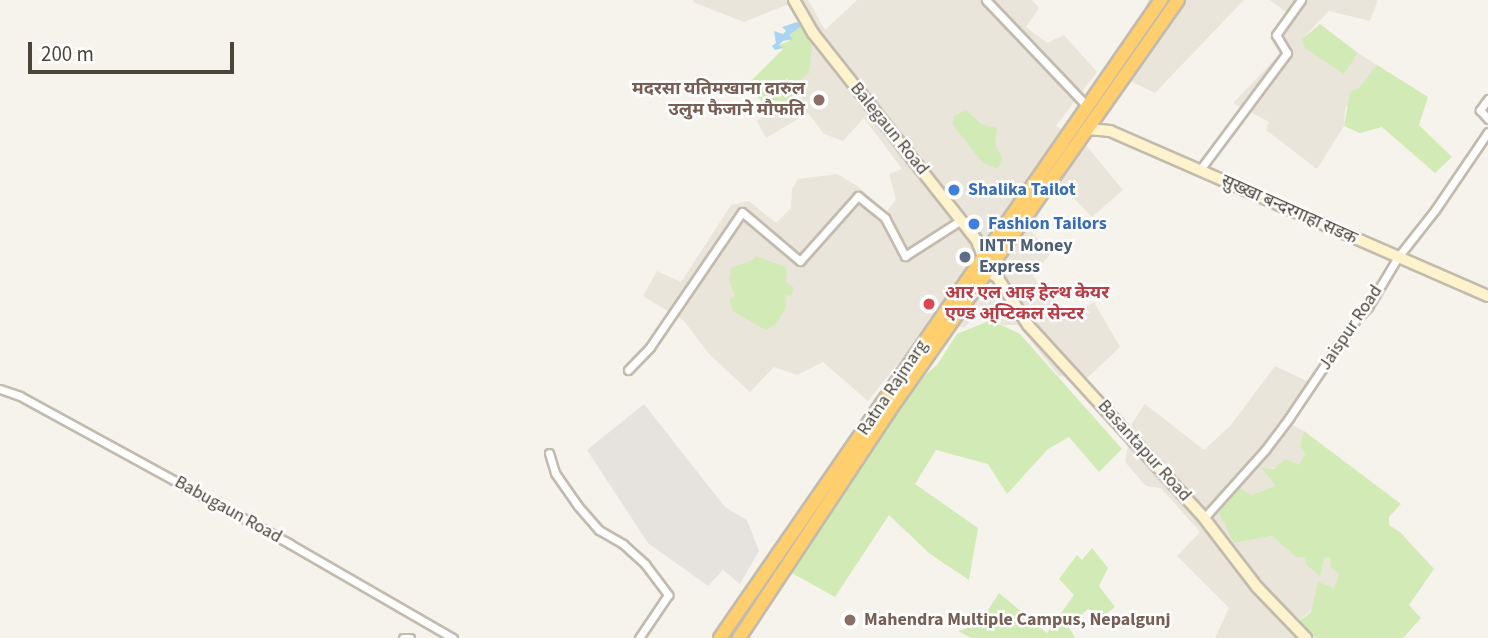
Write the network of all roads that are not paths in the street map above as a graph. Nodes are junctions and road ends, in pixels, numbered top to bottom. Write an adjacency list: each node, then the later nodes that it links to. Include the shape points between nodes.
1 (794, 0): 12 (street, Balegaun Road, via 813,33)
2 (986, 0): 7 (street)
3 (1161, 0): 7 (highway, Ratna Rajmarg)
4 (1178, 0): 9 (highway, Ratna Rajmarg)
5 (1301, 0): 11 (street, via 1276,35 1287,53)
6 (1488, 99): 8 (street, via 1480,110)
7 (1087, 106): 14 (highway, Ratna Rajmarg)
8 (1488, 119)
9 (1088, 129): 11 (street, सुख्खा बन्दरगाहा सडक, via 1110,131); 14 (highway, Ratna Rajmarg)
10 (1488, 132): 13 (street, Jaispur Road)
11 (1199, 171): 13 (street, सुख्खा बन्दरगाहा सडक)
12 (961, 220): 14 (street, Balegaun Road); 16 (street, via 905,256 885,218 859,196 800,261 742,212 650,347)
13 (1398, 257): 15 (street, सुख्खा बन्दरगाहा सडक); 19 (street, Jaispur Road, via 1368,307 1265,450)
14 (986, 264): 19 (street, Basantapur Road, via 1028,325); 24 (highway, Ratna Rajmarg); 25 (highway, Ratna Rajmarg)
15 (1488, 296)
16 (628, 370)
17 (0, 389): 22 (street, Babugaun Road, via 290,544)
18 (549, 453): 23 (street, via 555,473 578,506 599,530 645,564 668,595)
19 (1204, 517): 26 (street, Basantapur Road, via 1257,587)
20 (403, 638): 21 (street)
21 (410, 638)
22 (453, 638)
23 (639, 638)
24 (720, 638)
25 (739, 638)
26 (1306, 638)

